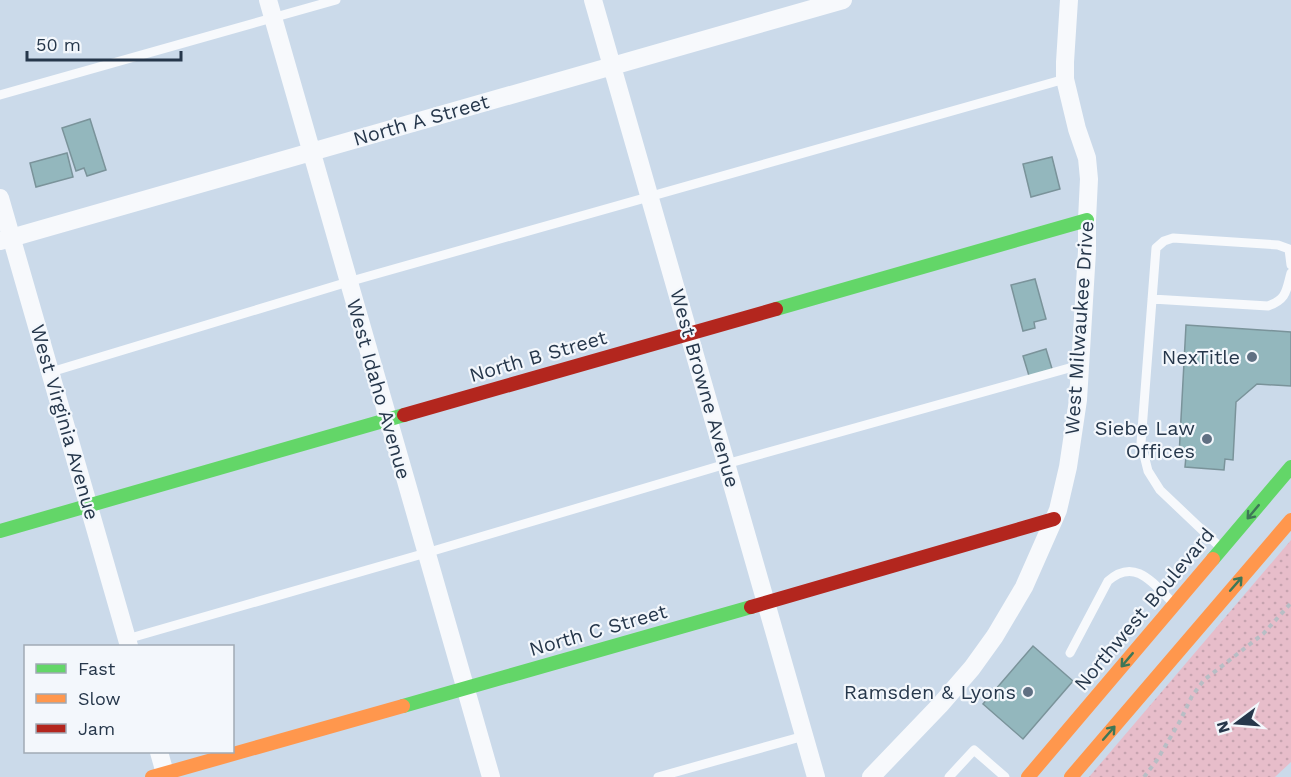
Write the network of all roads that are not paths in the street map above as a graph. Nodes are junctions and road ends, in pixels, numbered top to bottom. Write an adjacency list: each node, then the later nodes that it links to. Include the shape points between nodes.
1 (268, 0): 6 (street, West Idaho Avenue)
2 (336, 0): 6 (lane)
3 (593, 0): 7 (street, West Browne Avenue)
4 (843, 0): 7 (street, North A Street)
5 (1069, 0): 8 (street, West Milwaukee Drive)
6 (273, 19): 9 (lane); 10 (street, West Idaho Avenue)
7 (612, 66): 10 (street, North A Street); 12 (street, West Browne Avenue)
8 (1065, 79): 12 (lane); 13 (street, West Milwaukee Drive, via 1087,158)
9 (0, 95)
10 (311, 152): 14 (street, North A Street); 17 (street, West Idaho Avenue)
11 (0, 198): 14 (street, West Virginia Avenue)
12 (650, 198): 17 (lane); 19 (street, West Browne Avenue)
13 (1087, 220): 19 (street, North B Street); 20 (street, West Milwaukee Drive)
14 (6, 239): 21 (street, West Virginia Avenue)
15 (1291, 265): 18 (lane, via 1289,249 1278,245 1173,238 1156,248)
16 (1291, 273): 18 (lane, via 1285,294 1279,302 1268,306)
17 (348, 282): 21 (lane); 22 (street, West Idaho Avenue)
18 (1152, 299): 29 (lane, via 1141,443 1148,471 1160,490)
19 (689, 333): 22 (street, North B Street); 23 (street, West Browne Avenue)
20 (1080, 365): 23 (lane); 26 (street, West Milwaukee Drive, via 1068,467)
21 (51, 372): 25 (street, West Virginia Avenue)
22 (388, 420): 25 (street, North B Street); 30 (street, West Idaho Avenue)
23 (726, 464): 30 (lane); 31 (street, West Browne Avenue)
24 (1291, 467): 29 (street, Northwest Boulevard, one-way to 29)
25 (88, 506): 28 (street, North B Street); 33 (street, West Virginia Avenue)
26 (1054, 519): 31 (street, North C Street); 42 (street, West Milwaukee Drive, via 1024,587 995,636 940,705)
27 (1291, 520): 46 (street, one-way to 27)
28 (0, 531)
29 (1222, 549): 32 (street, Northwest Boulevard)
30 (426, 553): 33 (lane); 35 (street, West Idaho Avenue)
31 (766, 603): 35 (street, North C Street); 36 (street, West Browne Avenue)
32 (1174, 604): 34 (lane, via 1146,576 1130,571 1118,573 1108,581); 45 (street, Northwest Boulevard, one-way to 45)
33 (128, 643)
34 (1070, 653)
35 (465, 688): 38 (street, North C Street); 39 (street, West Idaho Avenue)
36 (804, 736): 40 (lane); 41 (street, West Browne Avenue)
37 (159, 753): 38 (street)
38 (161, 776)
39 (490, 777)
40 (658, 777)
41 (816, 777)
42 (872, 777)
43 (949, 777): 44 (lane, via 974,750)
44 (1005, 777)
45 (1028, 777)
46 (1071, 777)

